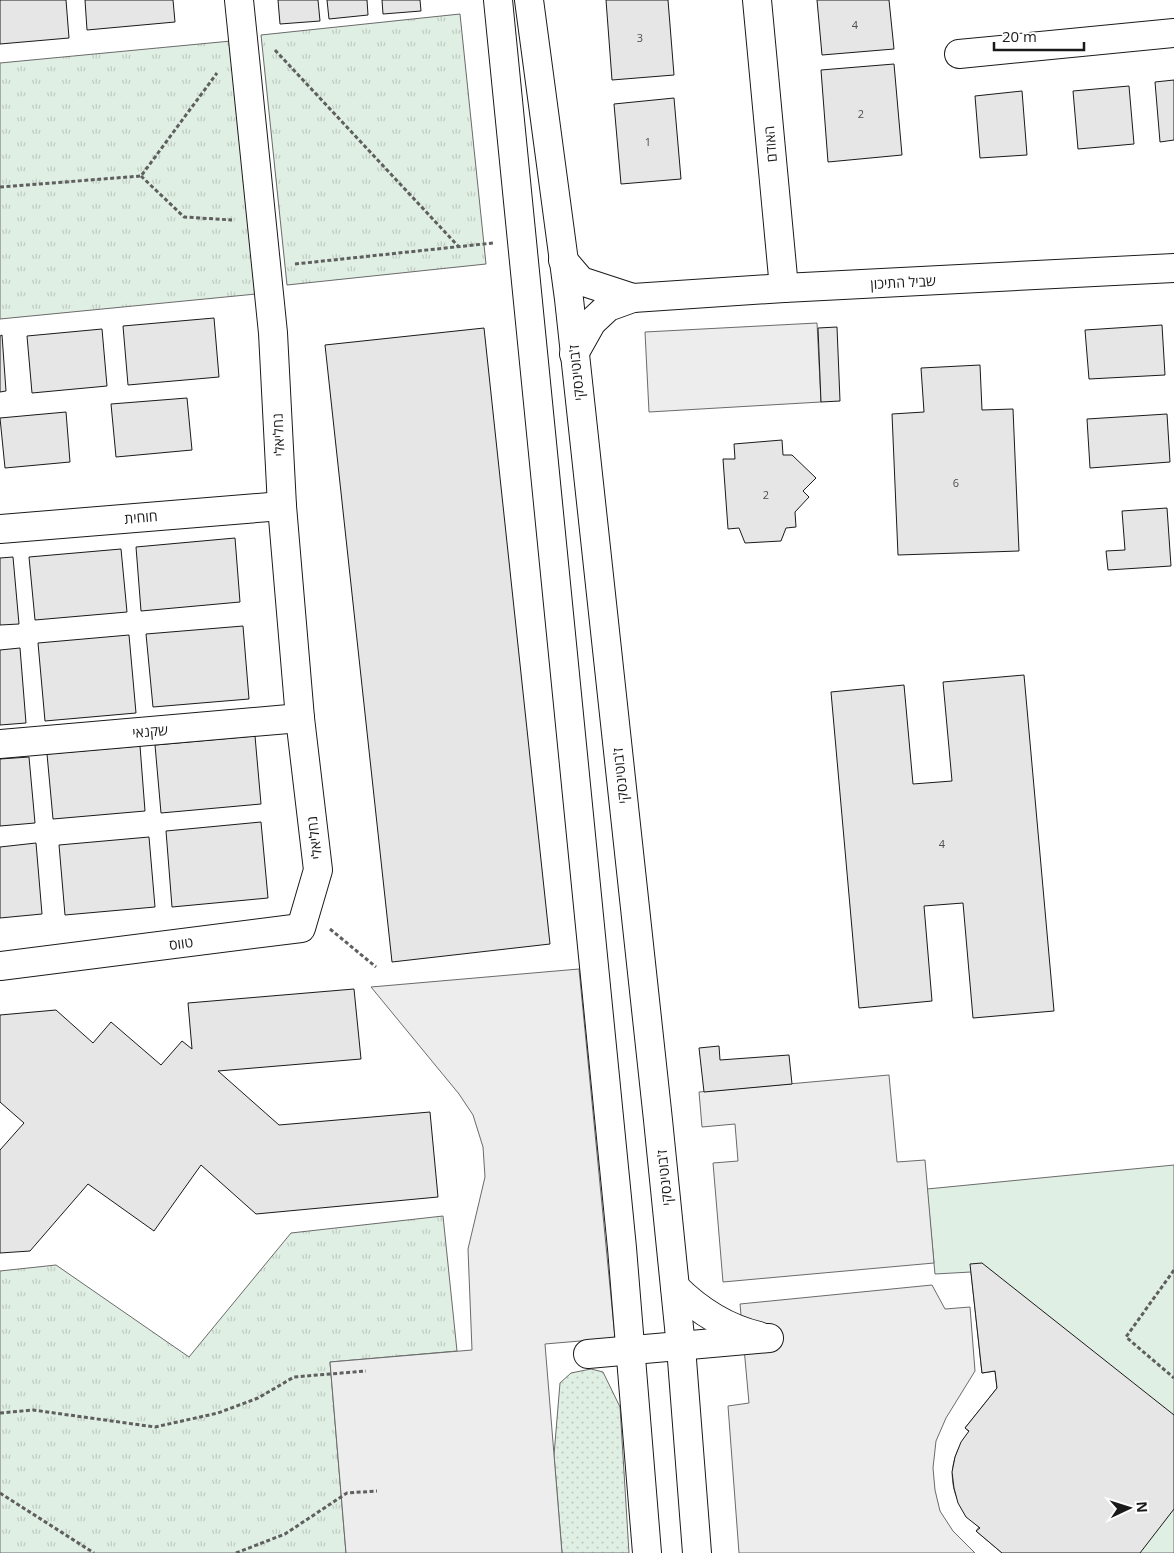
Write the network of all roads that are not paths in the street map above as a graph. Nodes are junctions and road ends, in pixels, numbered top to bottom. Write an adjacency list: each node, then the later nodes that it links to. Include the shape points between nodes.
1 (238, 0): 12 (street, נחליאלי, via 273,333)
2 (498, 0): 20 (street)
3 (529, 0): 7 (street, ז'בוטינסקי)
4 (757, 0): 9 (street, האודם)
5 (1174, 33): 6 (street)
6 (959, 54)
7 (563, 260): 10 (street, שביל התיכון, via 581,281); 11 (street, ז'בוטינסקי)
8 (1174, 268): 9 (street, שביל התיכון)
9 (784, 288): 10 (street, שביל התיכון)
10 (633, 298): 11 (street, שביל התיכון, via 608,307 592,322)
11 (574, 354): 18 (street, ז'בוטינסקי)
12 (282, 506): 13 (street, חוחית); 14 (street, נחליאלי)
13 (0, 529)
14 (300, 718): 15 (street, שקנאי); 16 (street, נחליאלי)
15 (0, 744)
16 (318, 870): 17 (street, טווס, via 301,928)
17 (0, 966)
18 (675, 1287): 19 (street, ז'בוטינסקי); 19 (street, via 689,1302 722,1324 769,1338)
19 (681, 1347): 20 (street); 23 (street, ז'בוטינסקי)
20 (632, 1350): 21 (street); 22 (street)
21 (588, 1354)
22 (647, 1553)
23 (697, 1553)

